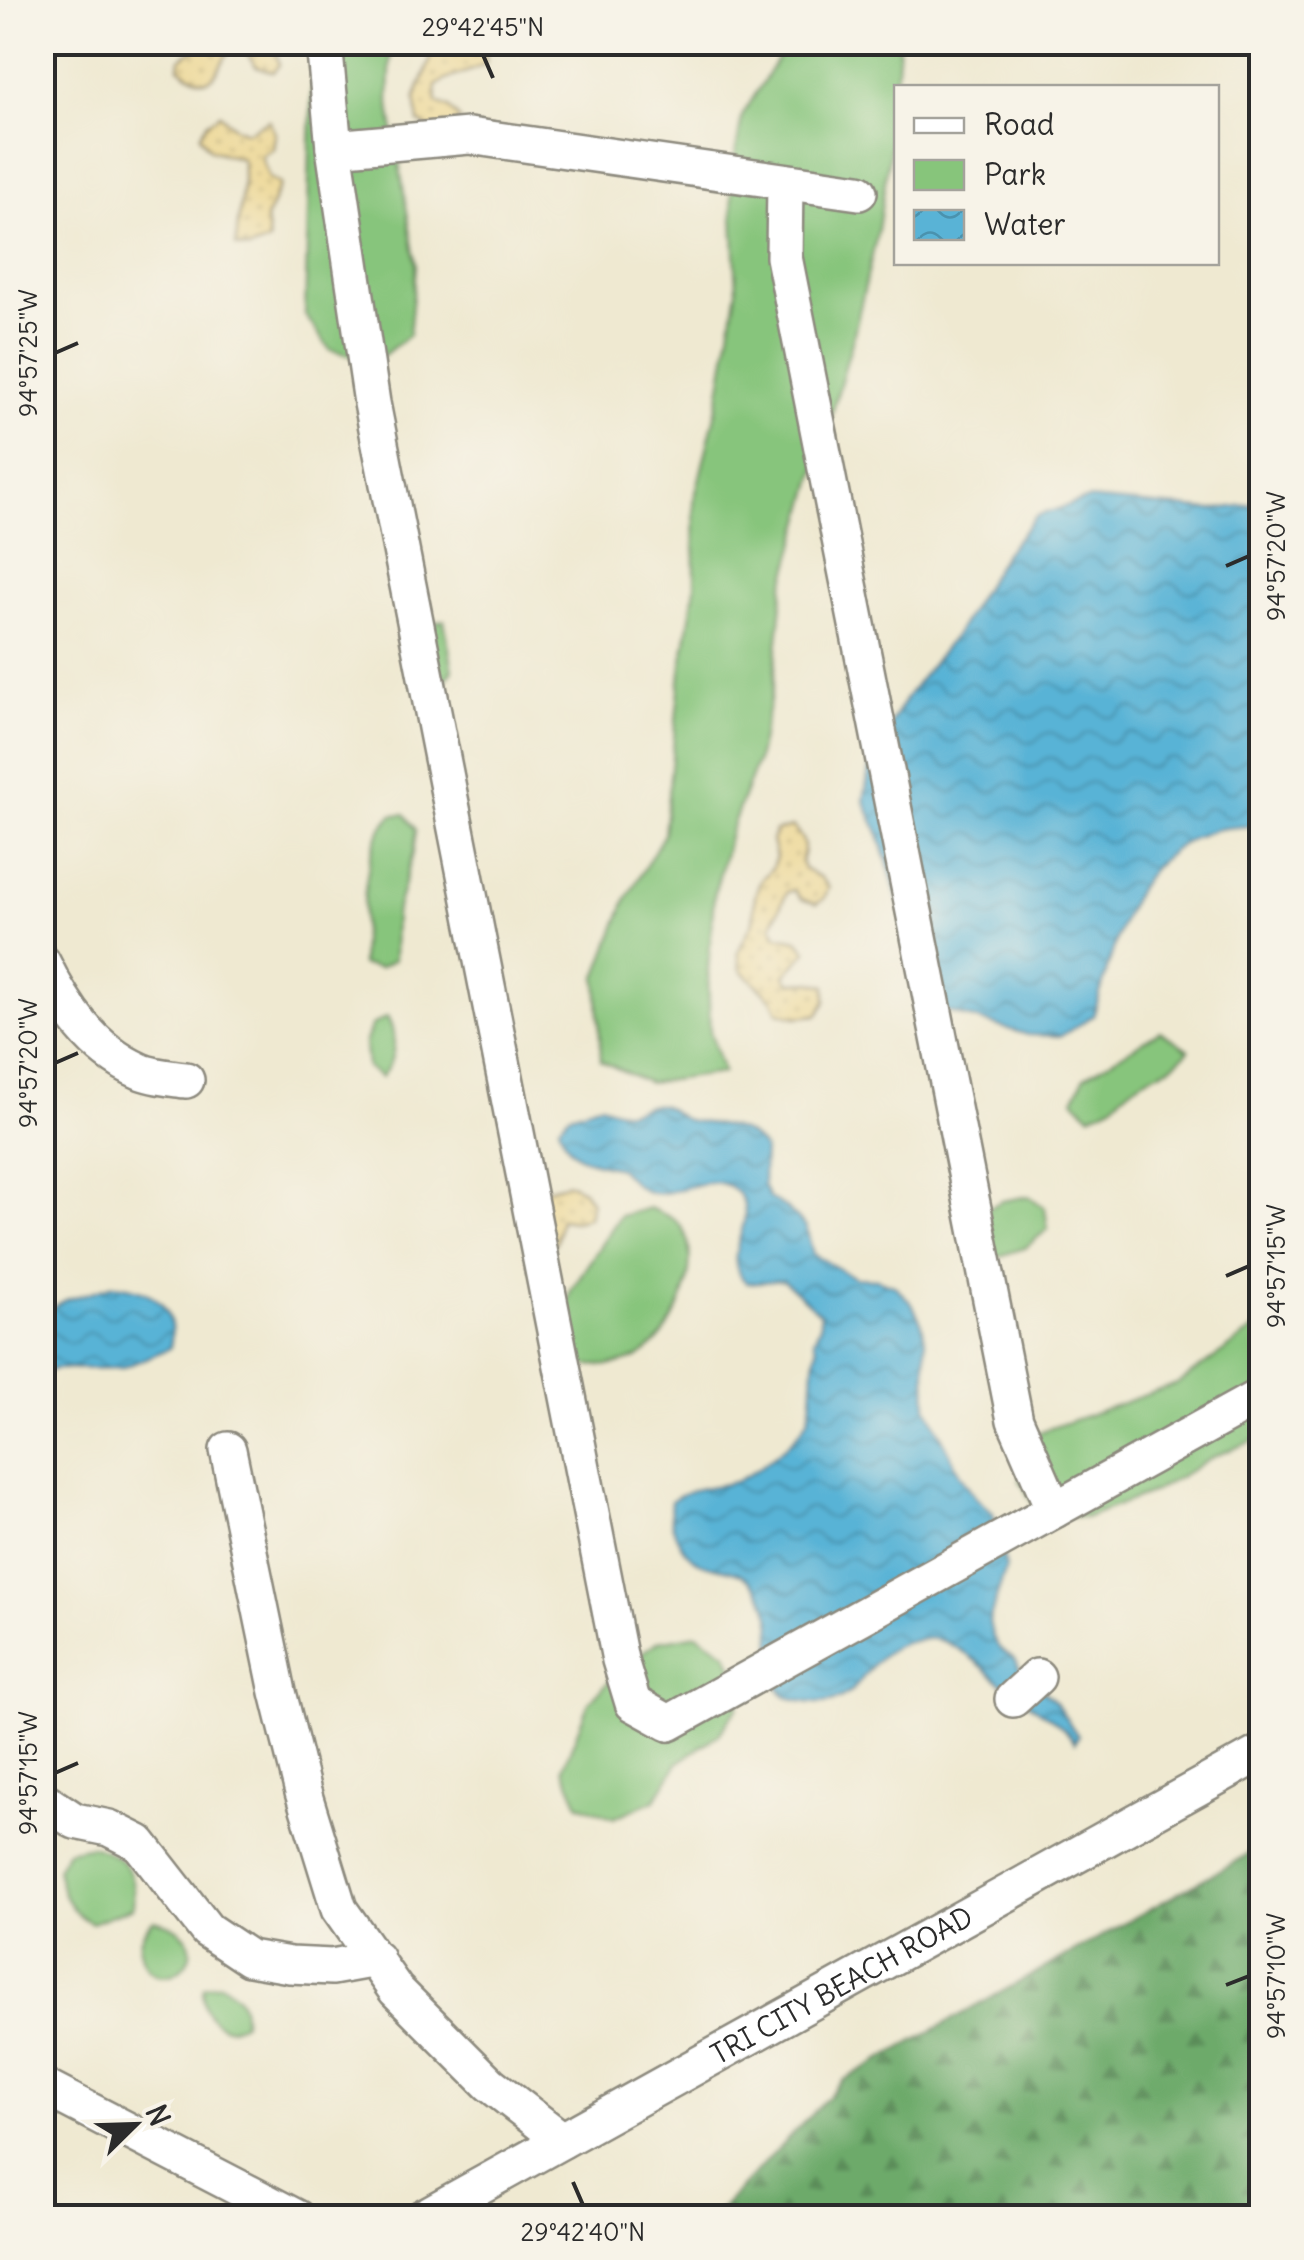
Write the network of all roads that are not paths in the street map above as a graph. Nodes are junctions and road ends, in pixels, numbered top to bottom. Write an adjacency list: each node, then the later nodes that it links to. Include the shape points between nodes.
1 (324, 42): 2 (street)
2 (334, 148): 3 (street, via 469,136); 9 (street, via 372,402 633,1702 669,1724)
3 (785, 182): 4 (street); 9 (street, via 784,257 1011,1401)
4 (859, 192)
5 (42, 962): 6 (street, via 86,1034 141,1072)
6 (186, 1080)
7 (1262, 1394): 9 (street)
8 (228, 1450): 12 (street, via 303,1792 338,1909)
9 (1054, 1510)
10 (1262, 1752): 14 (street, TRI CITY BEACH ROAD)
11 (42, 1800): 12 (street, via 75,1821 138,1843 206,1930 249,1958 332,1967)
12 (376, 1959): 14 (street, via 396,1990 490,2084)
13 (42, 2086): 15 (street)
14 (562, 2140): 16 (street, TRI CITY BEACH ROAD)
15 (297, 2218)
16 (422, 2218)

